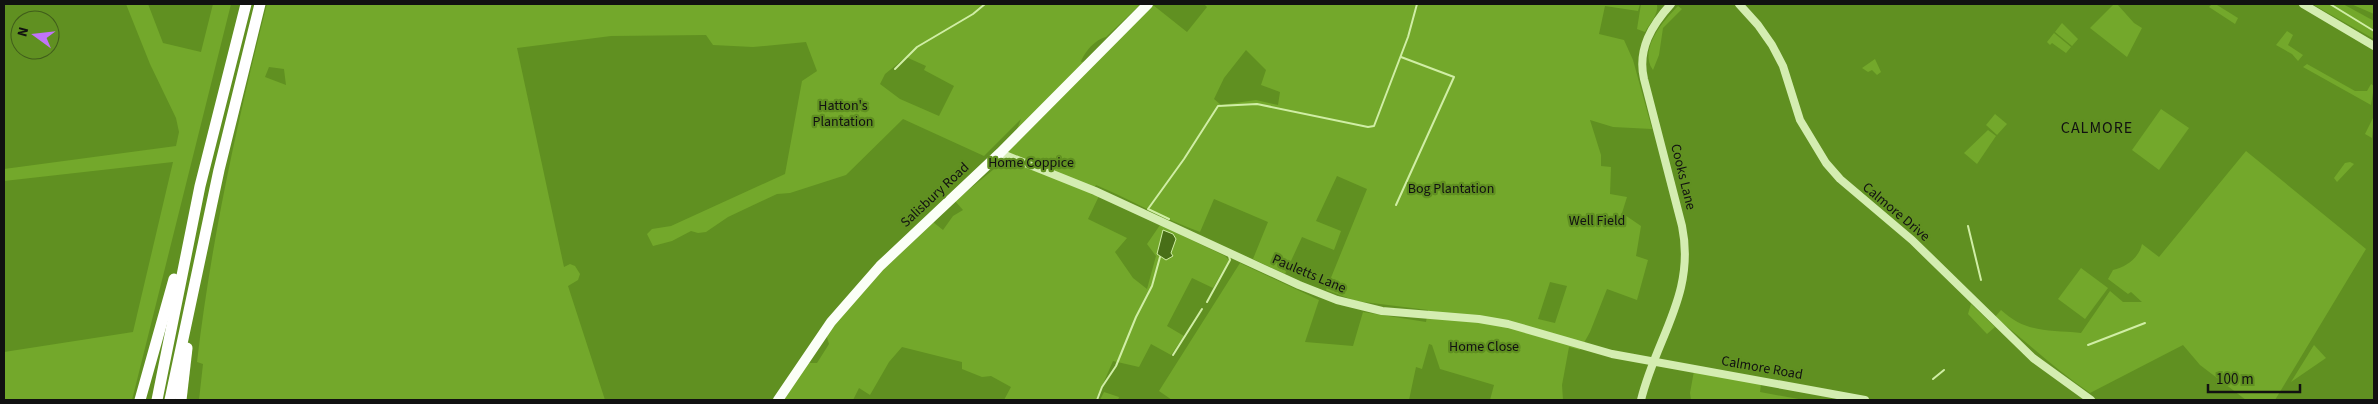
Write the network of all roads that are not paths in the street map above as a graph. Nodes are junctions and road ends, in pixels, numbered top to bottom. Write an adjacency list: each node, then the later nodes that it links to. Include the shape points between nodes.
1 (246, 4): 9 (highway)
2 (260, 4): 10 (highway, via 218,170)
3 (1148, 4): 8 (main road, Salisbury Road)
4 (1672, 4): 11 (street, Cooks Lane, via 1648,37 1642,60 1686,244 1681,295)
5 (1739, 4): 19 (street, Calmore Drive, via 1772,45 1783,66 1800,120 1840,180 1912,240 2028,353)
6 (2302, 4): 7 (street)
7 (2374, 46)
8 (1000, 153): 11 (street, Pauletts Lane, via 1095,191 1337,300 1382,311 1508,324 1608,353); 16 (main road, Salisbury Road, via 853,295 809,352)
9 (200, 186): 12 (highway); 13 (highway)
10 (193, 292): 14 (highway); 15 (highway)
11 (1656, 362): 17 (street, Cooks Lane); 18 (street, Calmore Road)
12 (140, 400)
13 (157, 400)
14 (170, 400)
15 (182, 400)
16 (778, 400)
17 (1642, 400)
18 (1864, 400)
19 (2090, 400)

